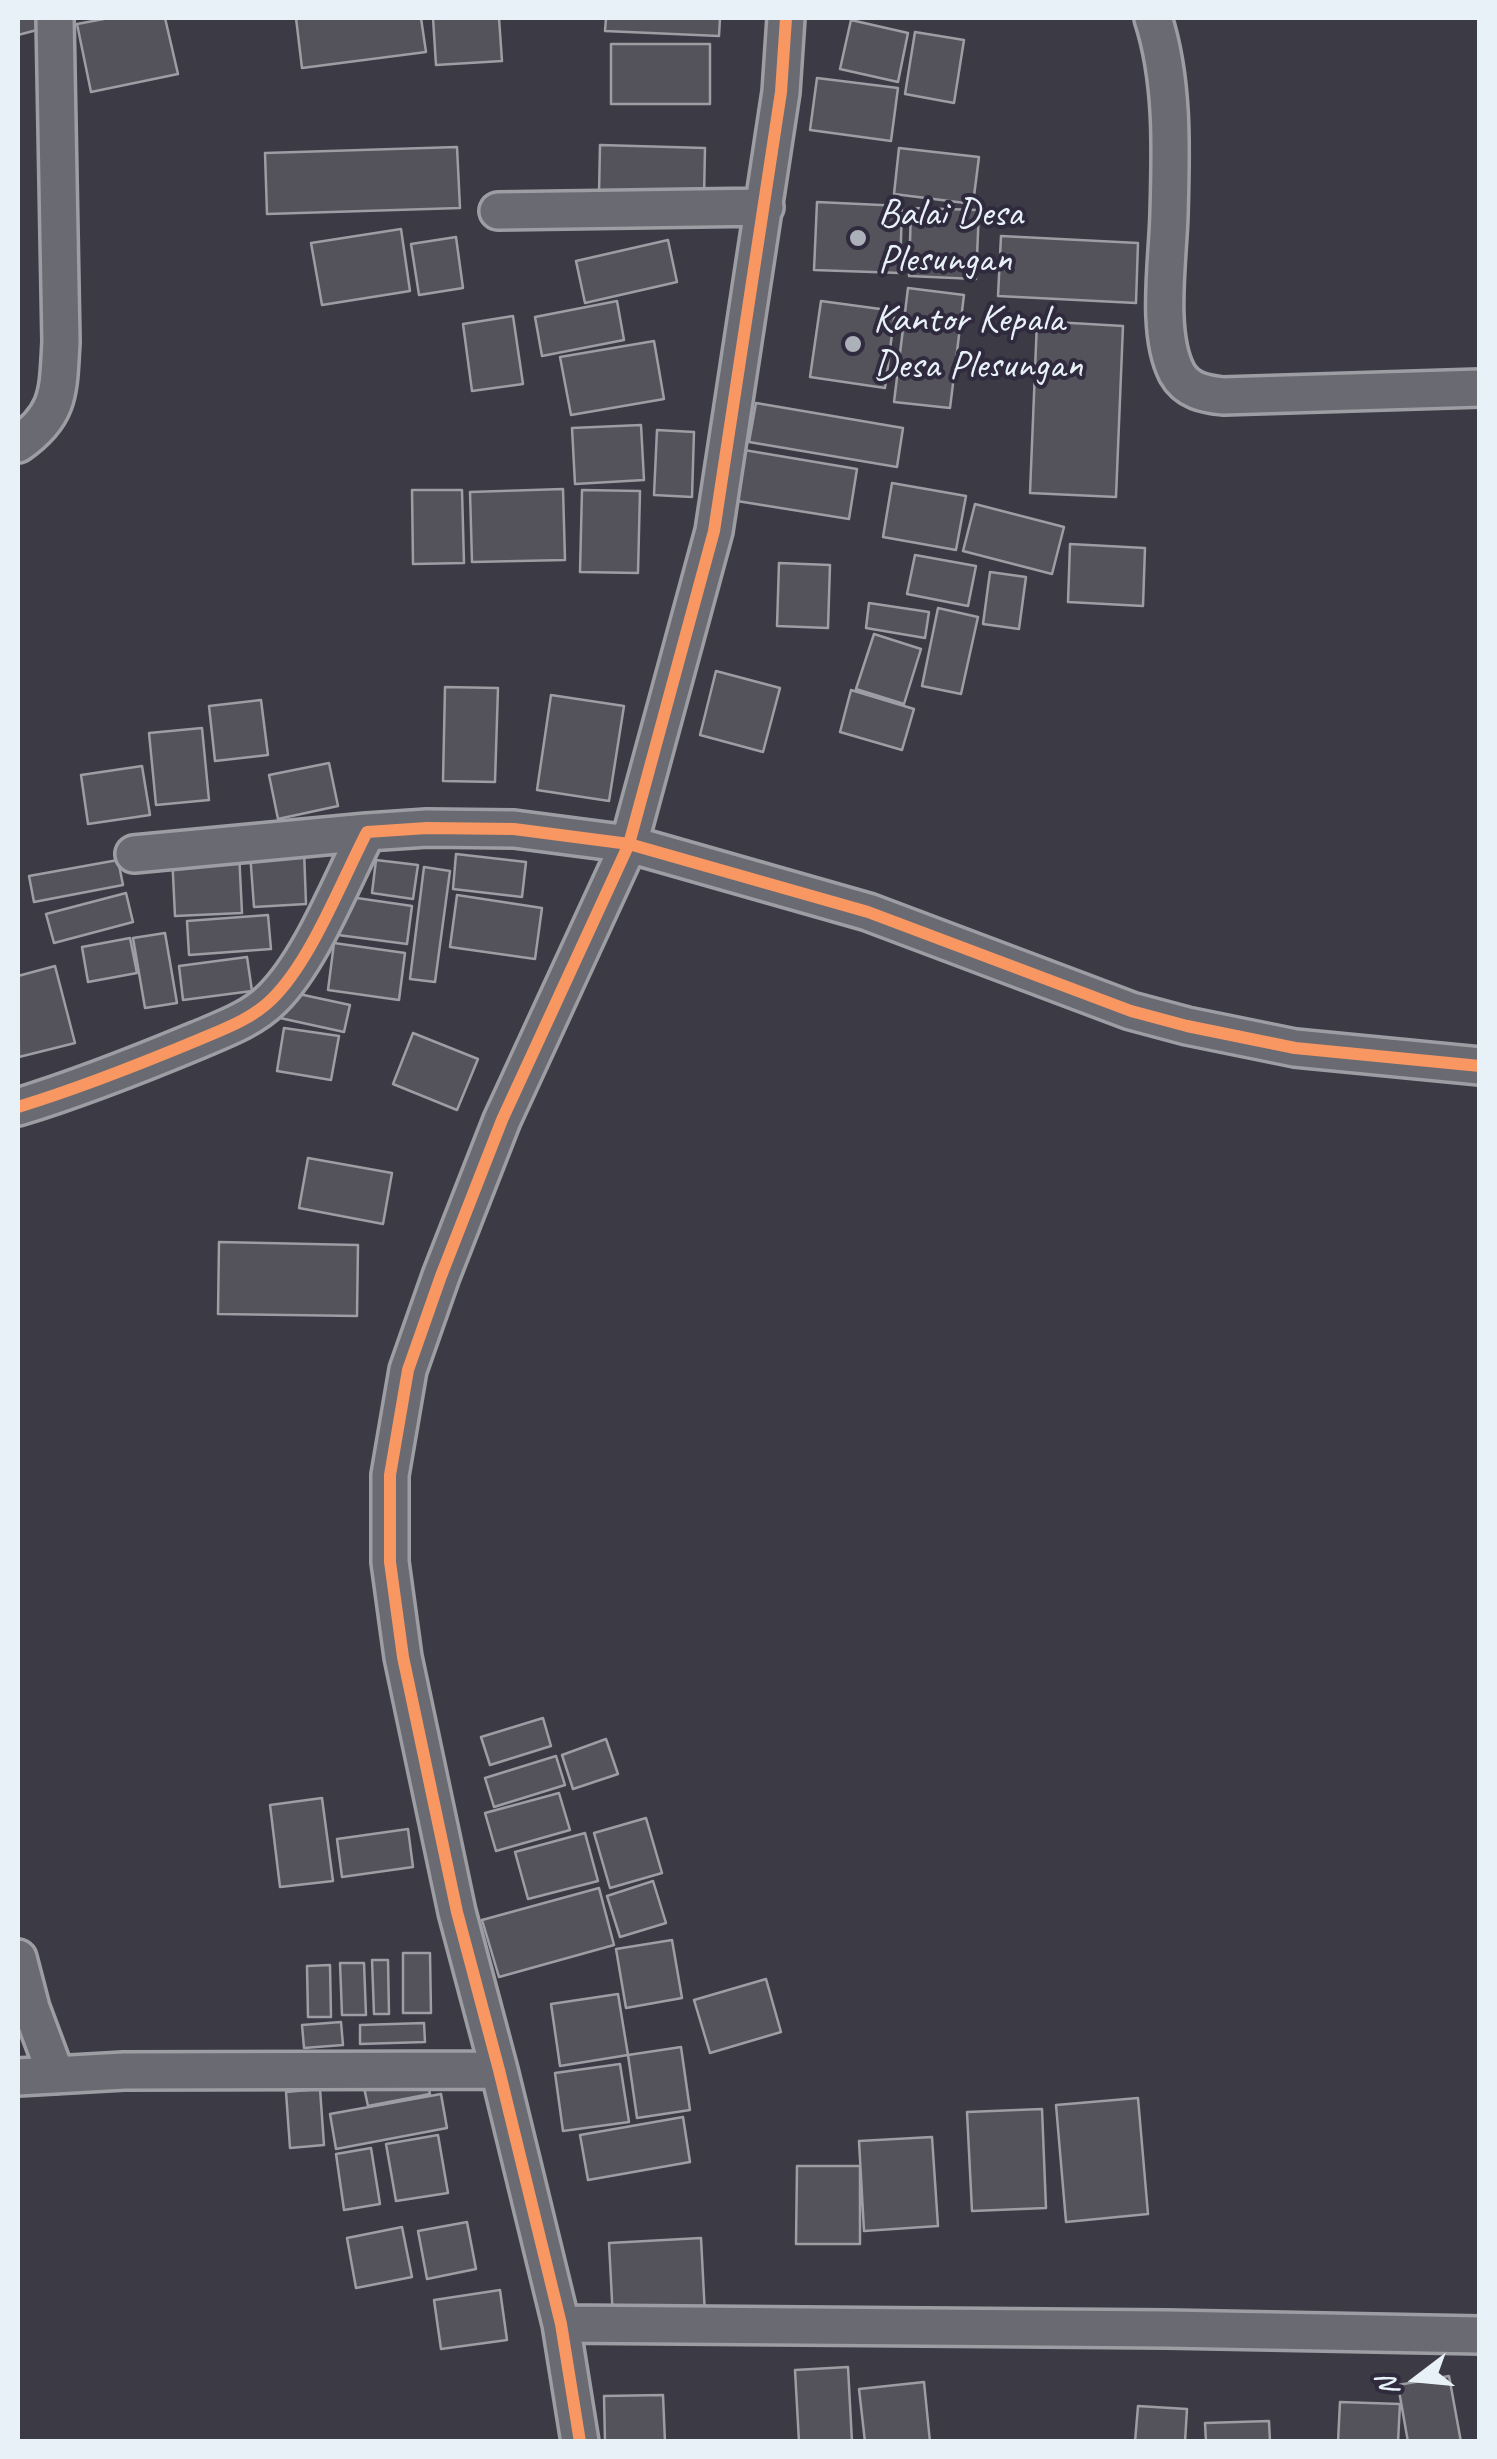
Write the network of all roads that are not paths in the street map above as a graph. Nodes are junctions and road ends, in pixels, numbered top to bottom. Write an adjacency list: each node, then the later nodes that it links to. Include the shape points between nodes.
1 (56, 18): 7 (street, via 59,382 49,415)
2 (786, 18): 4 (street)
3 (1152, 18): 6 (street, via 1162,48 1169,122 1166,309 1174,365 1184,383 1223,396)
4 (764, 207): 5 (street); 9 (street, via 714,531)
5 (498, 211)
6 (1480, 388)
7 (18, 444)
8 (367, 832): 9 (street, via 514,829); 10 (street); 12 (street, via 311,944 272,1000 153,1060)
9 (629, 844): 11 (street, via 868,912 1187,1026 1295,1048); 14 (street, via 502,1120 441,1276 408,1370 390,1475 390,1562 402,1656)
10 (134, 854)
11 (1480, 1066)
12 (18, 1107)
13 (18, 1958): 15 (street)
14 (499, 2070): 15 (street); 17 (street)
15 (56, 2074): 16 (street)
16 (18, 2077)
17 (561, 2324): 18 (street); 19 (street)
18 (1480, 2335)
19 (580, 2442)

